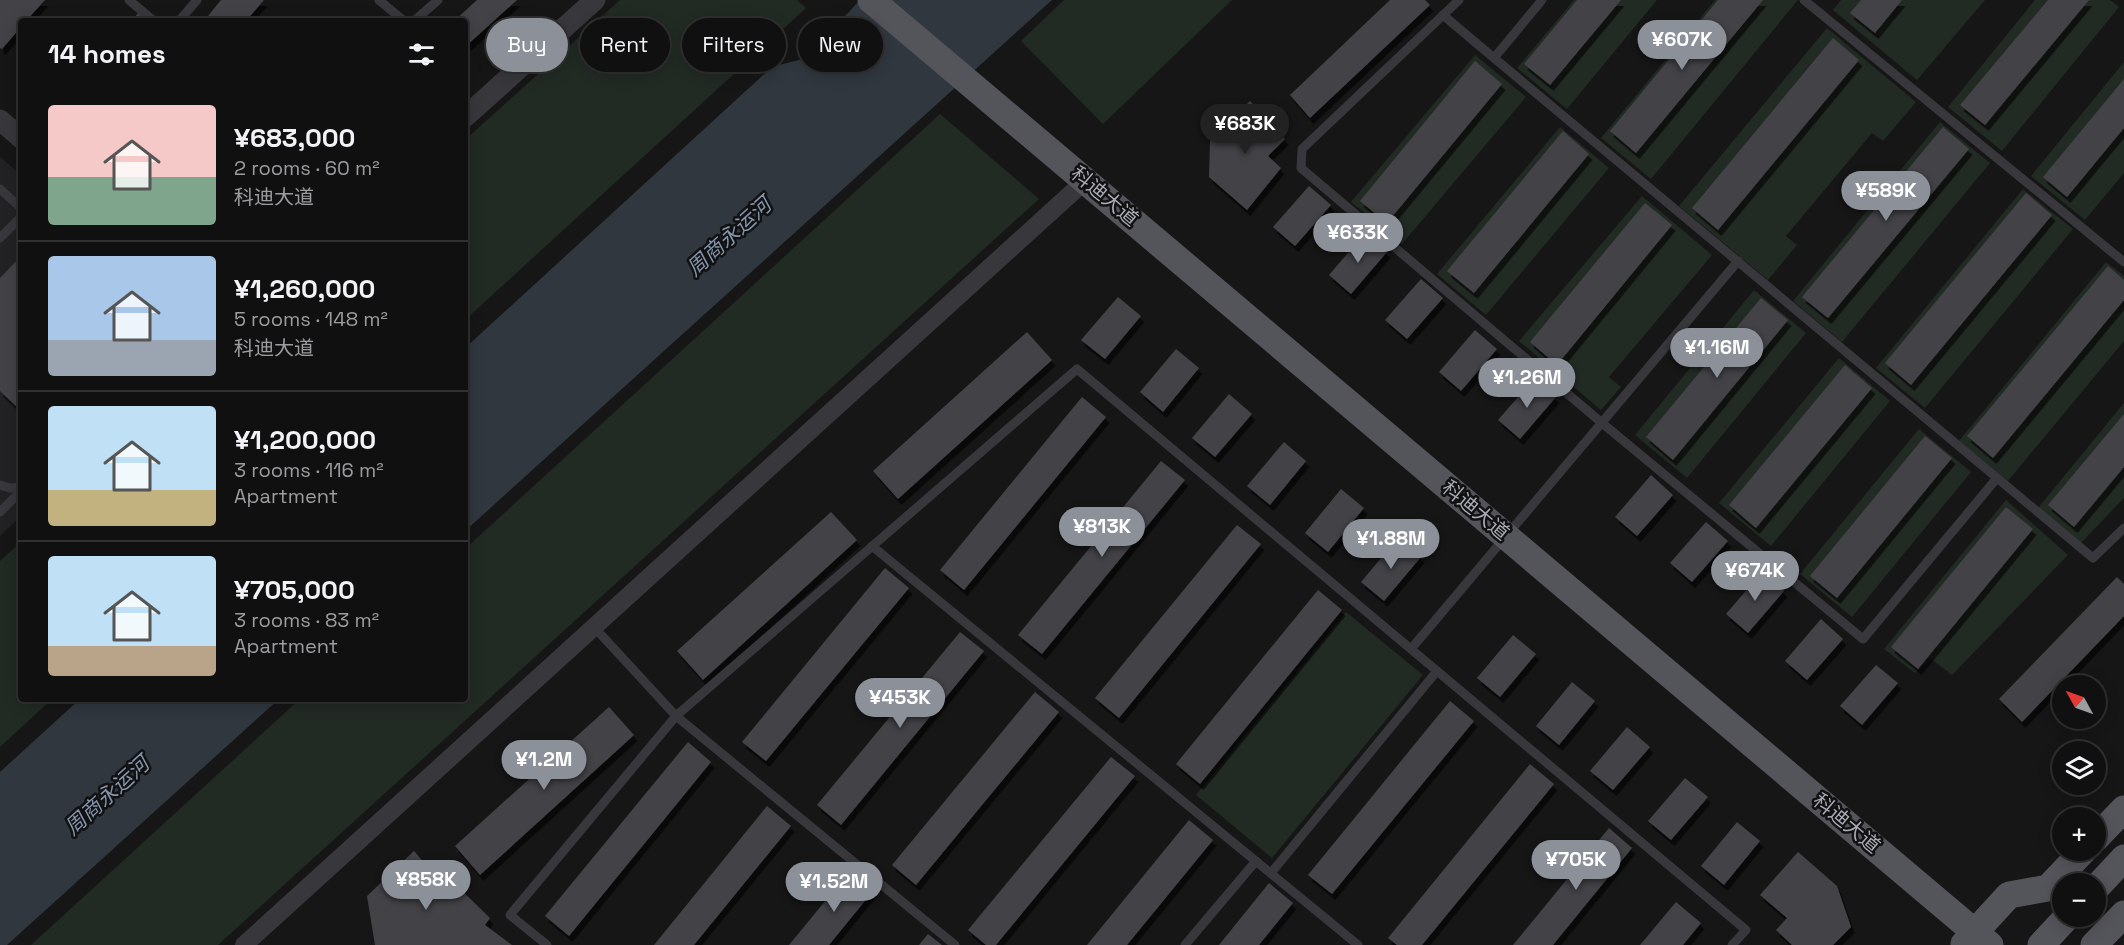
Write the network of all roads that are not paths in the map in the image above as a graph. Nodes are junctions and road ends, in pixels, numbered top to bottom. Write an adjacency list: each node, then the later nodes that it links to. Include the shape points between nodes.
1 (129, 0): 12 (lane)
2 (198, 0): 13 (lane)
3 (379, 0): 14 (lane)
4 (438, 0): 15 (lane)
5 (595, 0): 18 (street)
6 (871, 0): 17 (main road)
7 (895, 0): 17 (main road)
8 (1459, 0): 11 (lane)
9 (1542, 0): 16 (lane)
10 (1804, 0): 27 (lane)
11 (1443, 15): 16 (lane); 28 (lane, via 1302,149 1301,168)
12 (150, 18)
13 (183, 18)
14 (400, 18)
15 (417, 18)
16 (1494, 58): 26 (lane)
17 (981, 82): 21 (main road, 科迪大道); 35 (main road, 科迪大道)
18 (468, 114)
19 (0, 120): 20 (street)
20 (18, 135)
21 (1086, 180): 35 (main road, 科迪大道); 37 (street)
22 (0, 189): 23 (lane)
23 (18, 204)
24 (18, 220): 25 (lane)
25 (0, 238)
26 (1738, 261): 28 (lane); 29 (lane)
27 (2124, 262)
28 (1602, 423): 29 (lane, via 1863,639); 35 (lane)
29 (1997, 478): 34 (lane, via 2093,558)
30 (0, 485): 31 (lane)
31 (18, 489)
32 (18, 492): 33 (lane)
33 (0, 512)
34 (2124, 528)
35 (1511, 531): 38 (lane); 50 (main road, 科迪大道)
36 (872, 546): 38 (lane, via 1077,369); 40 (lane); 44 (lane)
37 (594, 627): 40 (lane); 51 (street)
38 (1411, 649): 39 (lane)
39 (1437, 671): 46 (lane); 56 (lane, via 1746,930)
40 (676, 716): 52 (lane, via 510,915); 53 (lane)
41 (2124, 809): 42 (main road)
42 (2106, 828)
43 (2124, 858): 47 (main road)
44 (1256, 861): 46 (lane); 54 (lane)
45 (2074, 861): 50 (main road, via 2048,888 2009,895)
46 (1271, 873): 55 (lane)
47 (2106, 877)
48 (2124, 914): 59 (main road)
49 (2058, 927): 58 (main road)
50 (1978, 936): 57 (main road, 科迪大道)
51 (244, 945)
52 (547, 945)
53 (955, 945)
54 (1185, 945)
55 (1359, 945)
56 (1732, 945)
57 (2010, 945)
58 (2041, 945)
59 (2094, 945)

